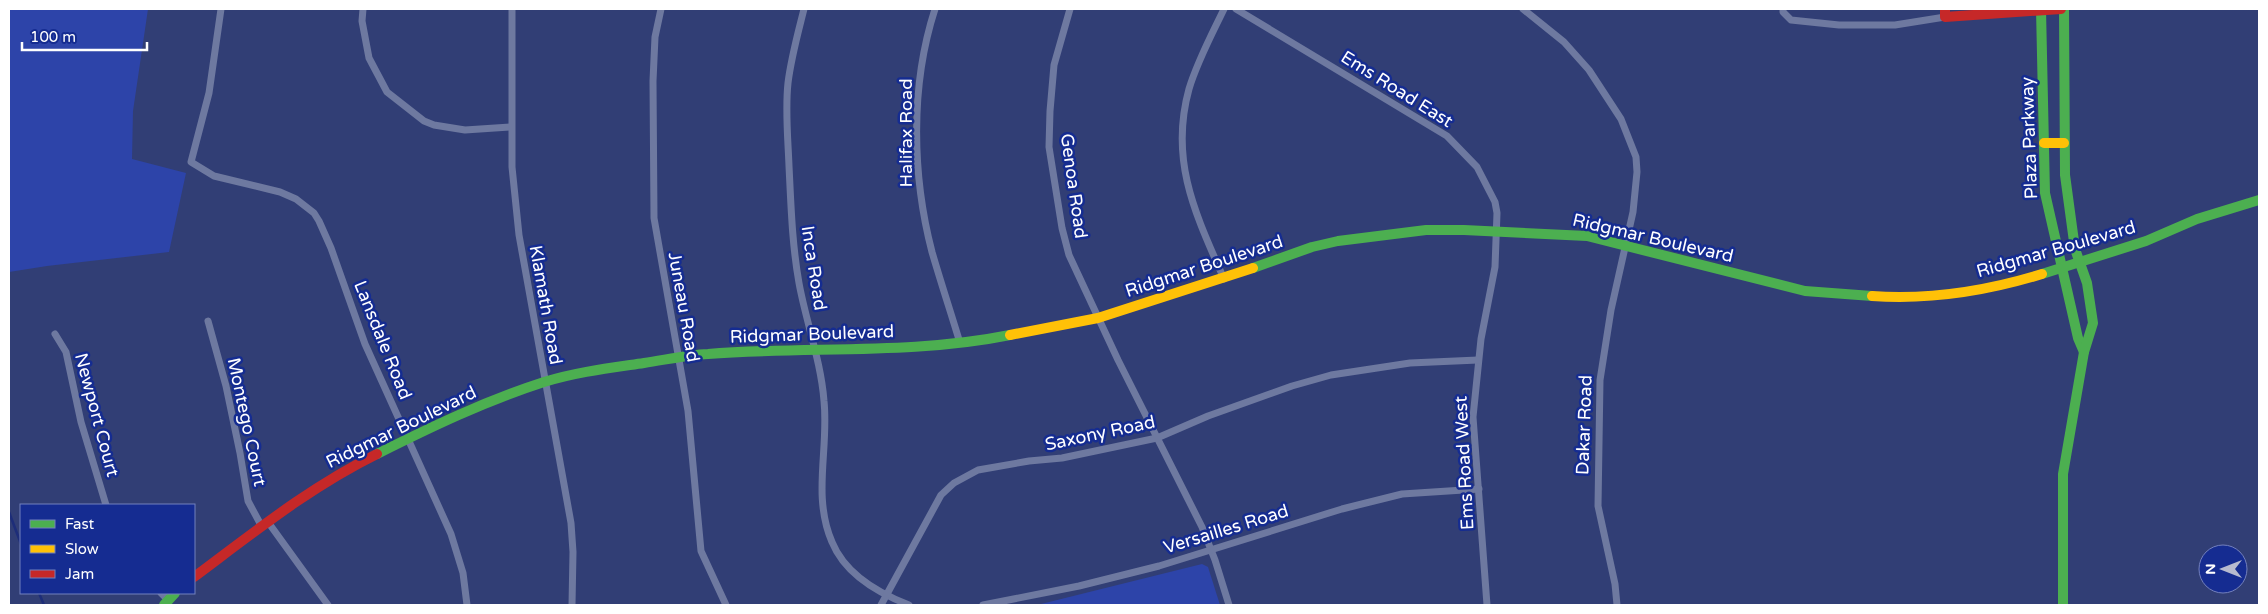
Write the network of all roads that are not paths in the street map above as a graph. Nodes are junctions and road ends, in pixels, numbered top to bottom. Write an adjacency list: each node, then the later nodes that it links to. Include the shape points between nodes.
1 (221, 9): 33 (street, Lansdale Road, via 209,93 191,162 214,176 280,192 314,213 331,248 365,344)
2 (363, 9): 15 (street, via 369,58 386,92 424,121 439,126 465,130)
3 (512, 9): 15 (street, Klamath Road)
4 (660, 9): 30 (street, Juneau Road, via 652,81 652,196)
5 (804, 9): 28 (street, Inca Road, via 790,70 788,125 792,238)
6 (934, 9): 27 (street, Halifax Road, via 921,72 918,175 932,251)
7 (1070, 9): 24 (street, Genoa Road, via 1054,65 1050,147 1058,212 1067,246)
8 (1224, 9): 23 (street, via 1189,89 1182,139 1188,191)
9 (1236, 9): 19 (street, Ems Road East, via 1446,136 1465,153 1485,180 1495,202)
10 (1523, 9): 20 (street, Dakar Road, via 1564,42 1589,70 1621,119 1636,157 1638,172)
11 (1783, 9): 14 (street, via 1791,20 1839,25 1895,25)
12 (2041, 9): 13 (street); 14 (street); 16 (street, Plaza Parkway)
13 (2062, 9): 17 (street, Plaza Parkway)
14 (1945, 13)
15 (511, 127): 32 (street, Klamath Road, via 519,235)
16 (2044, 143): 17 (street); 22 (street, Plaza Parkway, via 2044,193)
17 (2064, 143): 21 (street, Plaza Parkway, via 2065,175)
18 (2259, 200): 21 (street, Ridgmar Boulevard, via 2197,219)
19 (1496, 231): 20 (street, Ridgmar Boulevard, via 1581,235); 23 (street, Ridgmar Boulevard, via 1426,230 1338,241 1312,247); 31 (street, Ems Road West, via 1495,266)
20 (1626, 246): 22 (street, Ridgmar Boulevard, via 1805,291 1898,298 1933,297 2020,281); 50 (street, Dakar Road, via 1600,372 1597,473 1598,506)
21 (2079, 264): 22 (street, Ridgmar Boulevard); 29 (street, Plaza Parkway, via 2087,283 2093,323)
22 (2060, 269): 29 (street, Plaza Parkway)
23 (1224, 279): 24 (street, Ridgmar Boulevard)
24 (1098, 318): 27 (street, Ridgmar Boulevard); 34 (street, Genoa Road)
25 (208, 321): 37 (street, Montego Court, via 228,396 248,501)
26 (55, 334): 36 (street, Newport Court, via 66,352 81,422)
27 (960, 343): 28 (street, Ridgmar Boulevard)
28 (814, 350): 30 (street, Ridgmar Boulevard, via 752,351); 40 (street, Inca Road, via 823,383 826,415 820,492 828,533 844,563)
29 (2084, 352): 51 (street, Plaza Parkway, via 2062,489)
30 (678, 358): 32 (street, Ridgmar Boulevard, via 590,371); 44 (street, Juneau Road, via 688,411 701,551)
31 (1478, 360): 34 (street, Saxony Road, via 1410,363 1331,375 1208,416); 35 (street, Ems Road West, via 1473,417)
32 (545, 382): 33 (street, Ridgmar Boulevard, via 490,401); 43 (street, Klamath Road, via 571,523)
33 (407, 438): 37 (street, Ridgmar Boulevard, via 344,470); 42 (street, Lansdale Road, via 451,534 463,573)
34 (1157, 438): 38 (street, Genoa Road); 40 (street, Saxony Road, via 1062,458 992,467 969,474 941,495)
35 (1479, 489): 38 (street, Versailles Road, via 1402,494); 49 (street, Ems Road West)
36 (106, 504)
37 (265, 524): 39 (street, Ridgmar Boulevard); 41 (street, Montego Court)
38 (1211, 550): 47 (street, Versailles Road, via 1078,586); 48 (street, Genoa Road)
39 (195, 576)
40 (886, 596): 45 (street, Saxony Road); 46 (street)
41 (328, 605)
42 (467, 605)
43 (572, 605)
44 (726, 605)
45 (881, 605)
46 (909, 605)
47 (983, 605)
48 (1229, 605)
49 (1487, 605)
50 (1617, 605)
51 (2063, 605)

